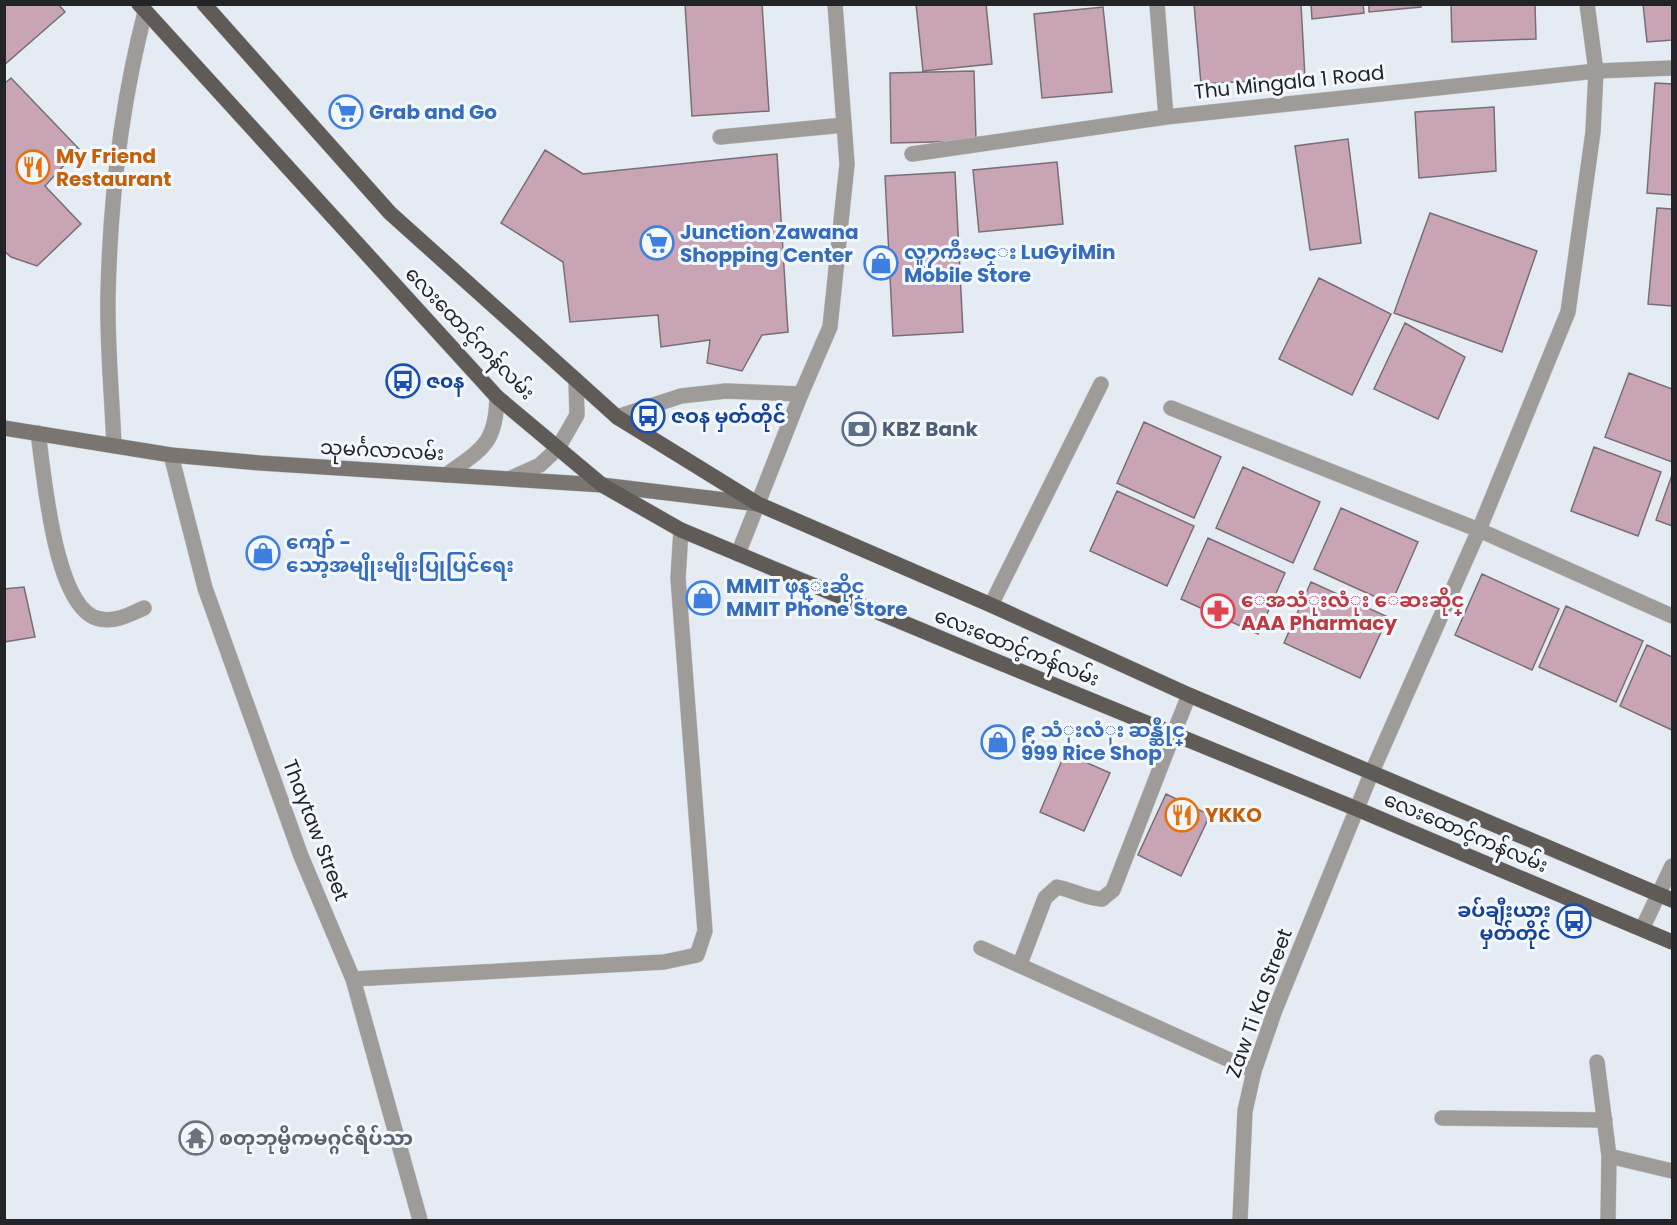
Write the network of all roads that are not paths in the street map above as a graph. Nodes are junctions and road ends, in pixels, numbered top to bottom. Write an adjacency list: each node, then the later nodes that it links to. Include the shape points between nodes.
1 (204, 4): 12 (main road, လေးထောင့်ကန်လမ်း, via 390,213)
2 (835, 4): 9 (street)
3 (1157, 4): 8 (street)
4 (1587, 4): 7 (street, Zaw Ti Ka Street)
5 (145, 7): 15 (main road, လေးထောင့်ကန်လမ်း); 20 (street, via 126,91 114,191 108,296)
6 (1672, 68): 7 (street, Thu Mingala 1 Road)
7 (1596, 71): 8 (street, Thu Mingala 1 Road); 28 (street, Zaw Ti Ka Street, via 1593,132 1568,312)
8 (1166, 117): 11 (street, Thu Mingala 1 Road)
9 (844, 126): 10 (street); 14 (street, via 848,164 830,327)
10 (720, 137)
11 (912, 154)
12 (576, 380): 17 (main road, လေးထောင့်ကန်လမ်း); 21 (street, via 577,415)
13 (1101, 384): 30 (street)
14 (801, 394): 17 (street, via 726,391 681,396); 26 (street)
15 (497, 397): 21 (main road, လေးထောင့်ကန်လမ်း); 23 (street, via 491,437)
16 (1171, 408): 28 (street)
17 (617, 417): 26 (main road, လေးထောင့်ကန်လမ်း)
18 (4, 428): 19 (main road, သုမင်္ဂလာလမ်း)
19 (38, 433): 20 (main road, သုမင်္ဂလာလမ်း); 31 (street, via 53,539 71,593 88,614 100,619 120,619)
20 (114, 446): 22 (main road, သုမင်္ဂလာလမ်း)
21 (558, 448): 24 (street, via 540,465); 25 (main road, လေးထောင့်ကန်လမ်း)
22 (171, 454): 23 (main road, သုမင်္ဂလာလမ်း, via 260,464); 43 (street, Thaytaw Street, via 205,588 301,856)
23 (446, 474): 24 (main road, သုမင်္ဂလာလမ်း)
24 (511, 478): 25 (main road, သုမင်္ဂလာလမ်း)
25 (603, 485): 26 (main road, သုမင်္ဂလာလမ်း); 27 (main road, လေးထောင့်ကန်လမ်း)
26 (758, 504): 29 (street); 30 (main road, လေးထောင့်ကန်လမ်း)
27 (681, 530): 29 (main road, လေးထောင့်ကန်လမ်း); 43 (street, via 678,579 705,931 697,955 664,962)
28 (1479, 530): 32 (street); 35 (street, Zaw Ti Ka Street)
29 (738, 554): 34 (main road, လေးထောင့်ကန်လမ်း)
30 (991, 605): 33 (main road, လေးထောင့်ကန်လမ်း)
31 (144, 608)
32 (1672, 616)
33 (1189, 695): 34 (street); 35 (main road, လေးထောင့်ကန်လမ်း)
34 (1173, 735): 36 (main road, လေးထောင့်ကန်လမ်း); 42 (street, via 1113,890 1093,899 1057,887 1045,898)
35 (1371, 774): 36 (street, Zaw Ti Ka Street); 38 (main road, လေးထောင့်ကန်လမ်း)
36 (1357, 809): 39 (main road, လေးထောင့်ကန်လမ်း); 45 (street, Zaw Ti Ka Street)
37 (1672, 866): 38 (street)
38 (1666, 898): 39 (street)
39 (1642, 929): 40 (main road, လေးထောင့်ကန်လမ်း)
40 (1672, 942)
41 (981, 948): 42 (street)
42 (1020, 964): 45 (street)
43 (353, 979): 50 (street, Thaytaw Street)
44 (1597, 1062): 47 (street)
45 (1254, 1071): 51 (street, Zaw Ti Ka Street, via 1245,1112)
46 (1442, 1118): 47 (street)
47 (1605, 1120): 48 (street)
48 (1609, 1156): 49 (street); 52 (street)
49 (1672, 1171)
50 (420, 1221)
51 (1240, 1221)
52 (1608, 1221)

